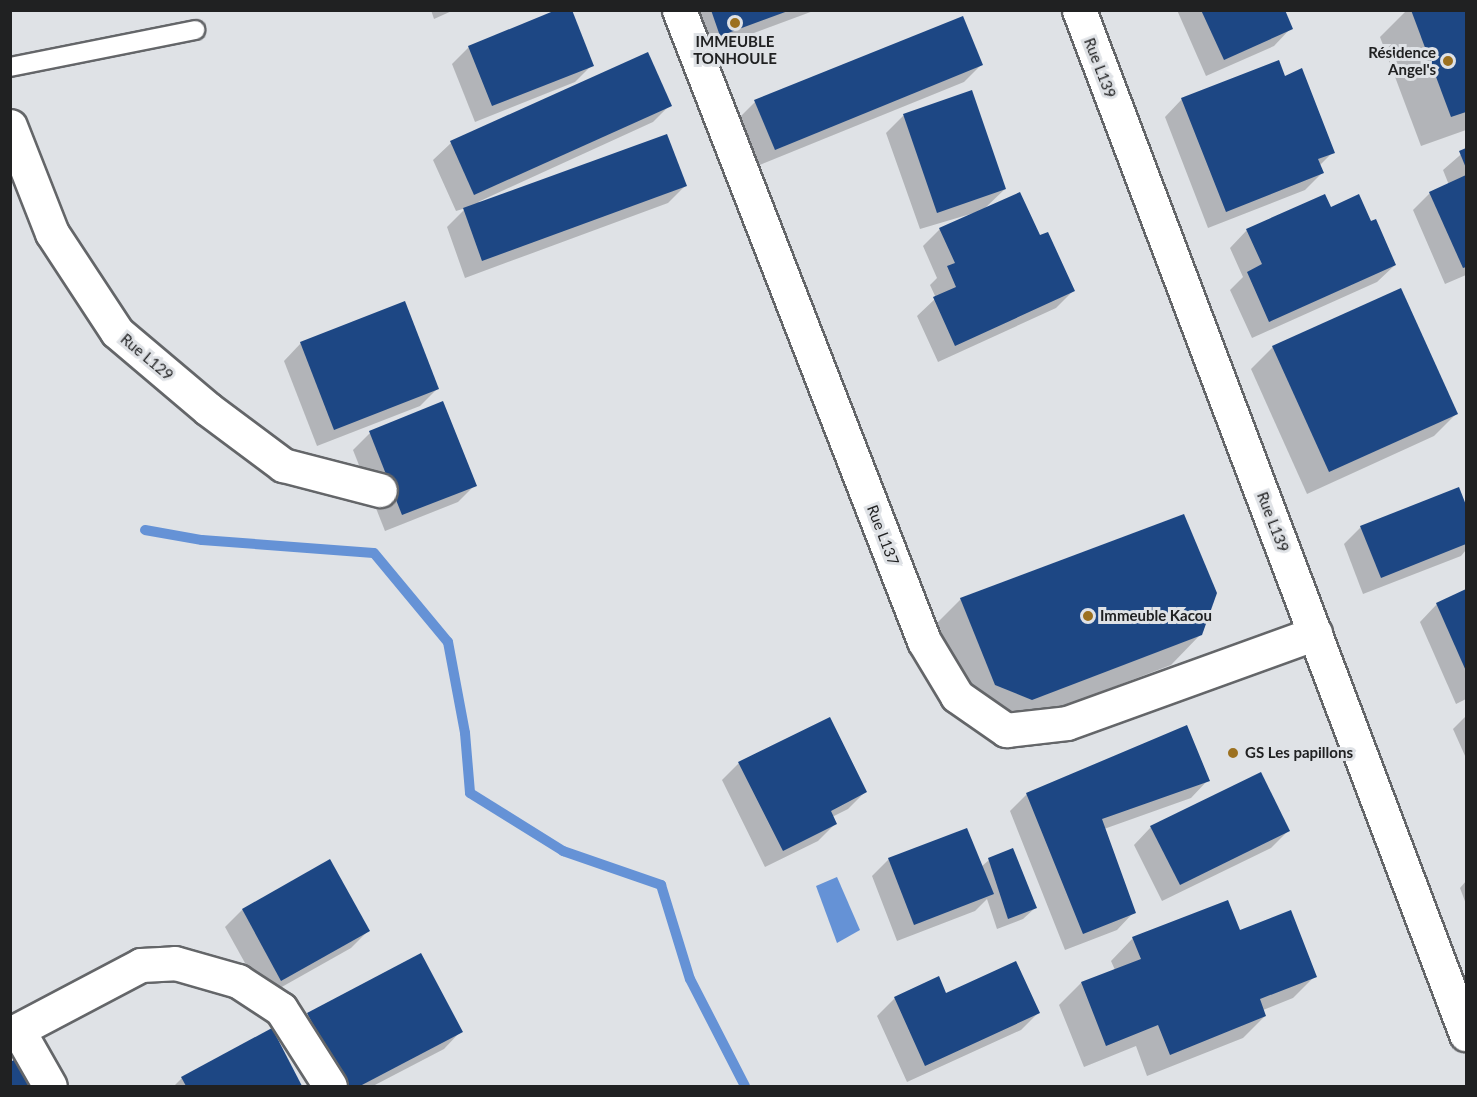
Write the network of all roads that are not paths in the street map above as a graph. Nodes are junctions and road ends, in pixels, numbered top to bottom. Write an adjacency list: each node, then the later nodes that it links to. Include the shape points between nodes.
1 (679, 10): 7 (street, Rue L137, via 924,641 957,696 1006,730 1067,723)
2 (1079, 10): 7 (street, Rue L139)
3 (195, 30): 4 (lane)
4 (10, 67)
5 (10, 126): 6 (street, Rue L129, via 52,233 117,332 208,409 283,465)
6 (380, 490)
7 (1315, 633): 9 (street, Rue L139)
8 (14, 1032): 10 (street); 11 (street, via 141,965 175,963 238,981 281,1009)
9 (1467, 1034)
10 (50, 1086)
11 (330, 1086)

